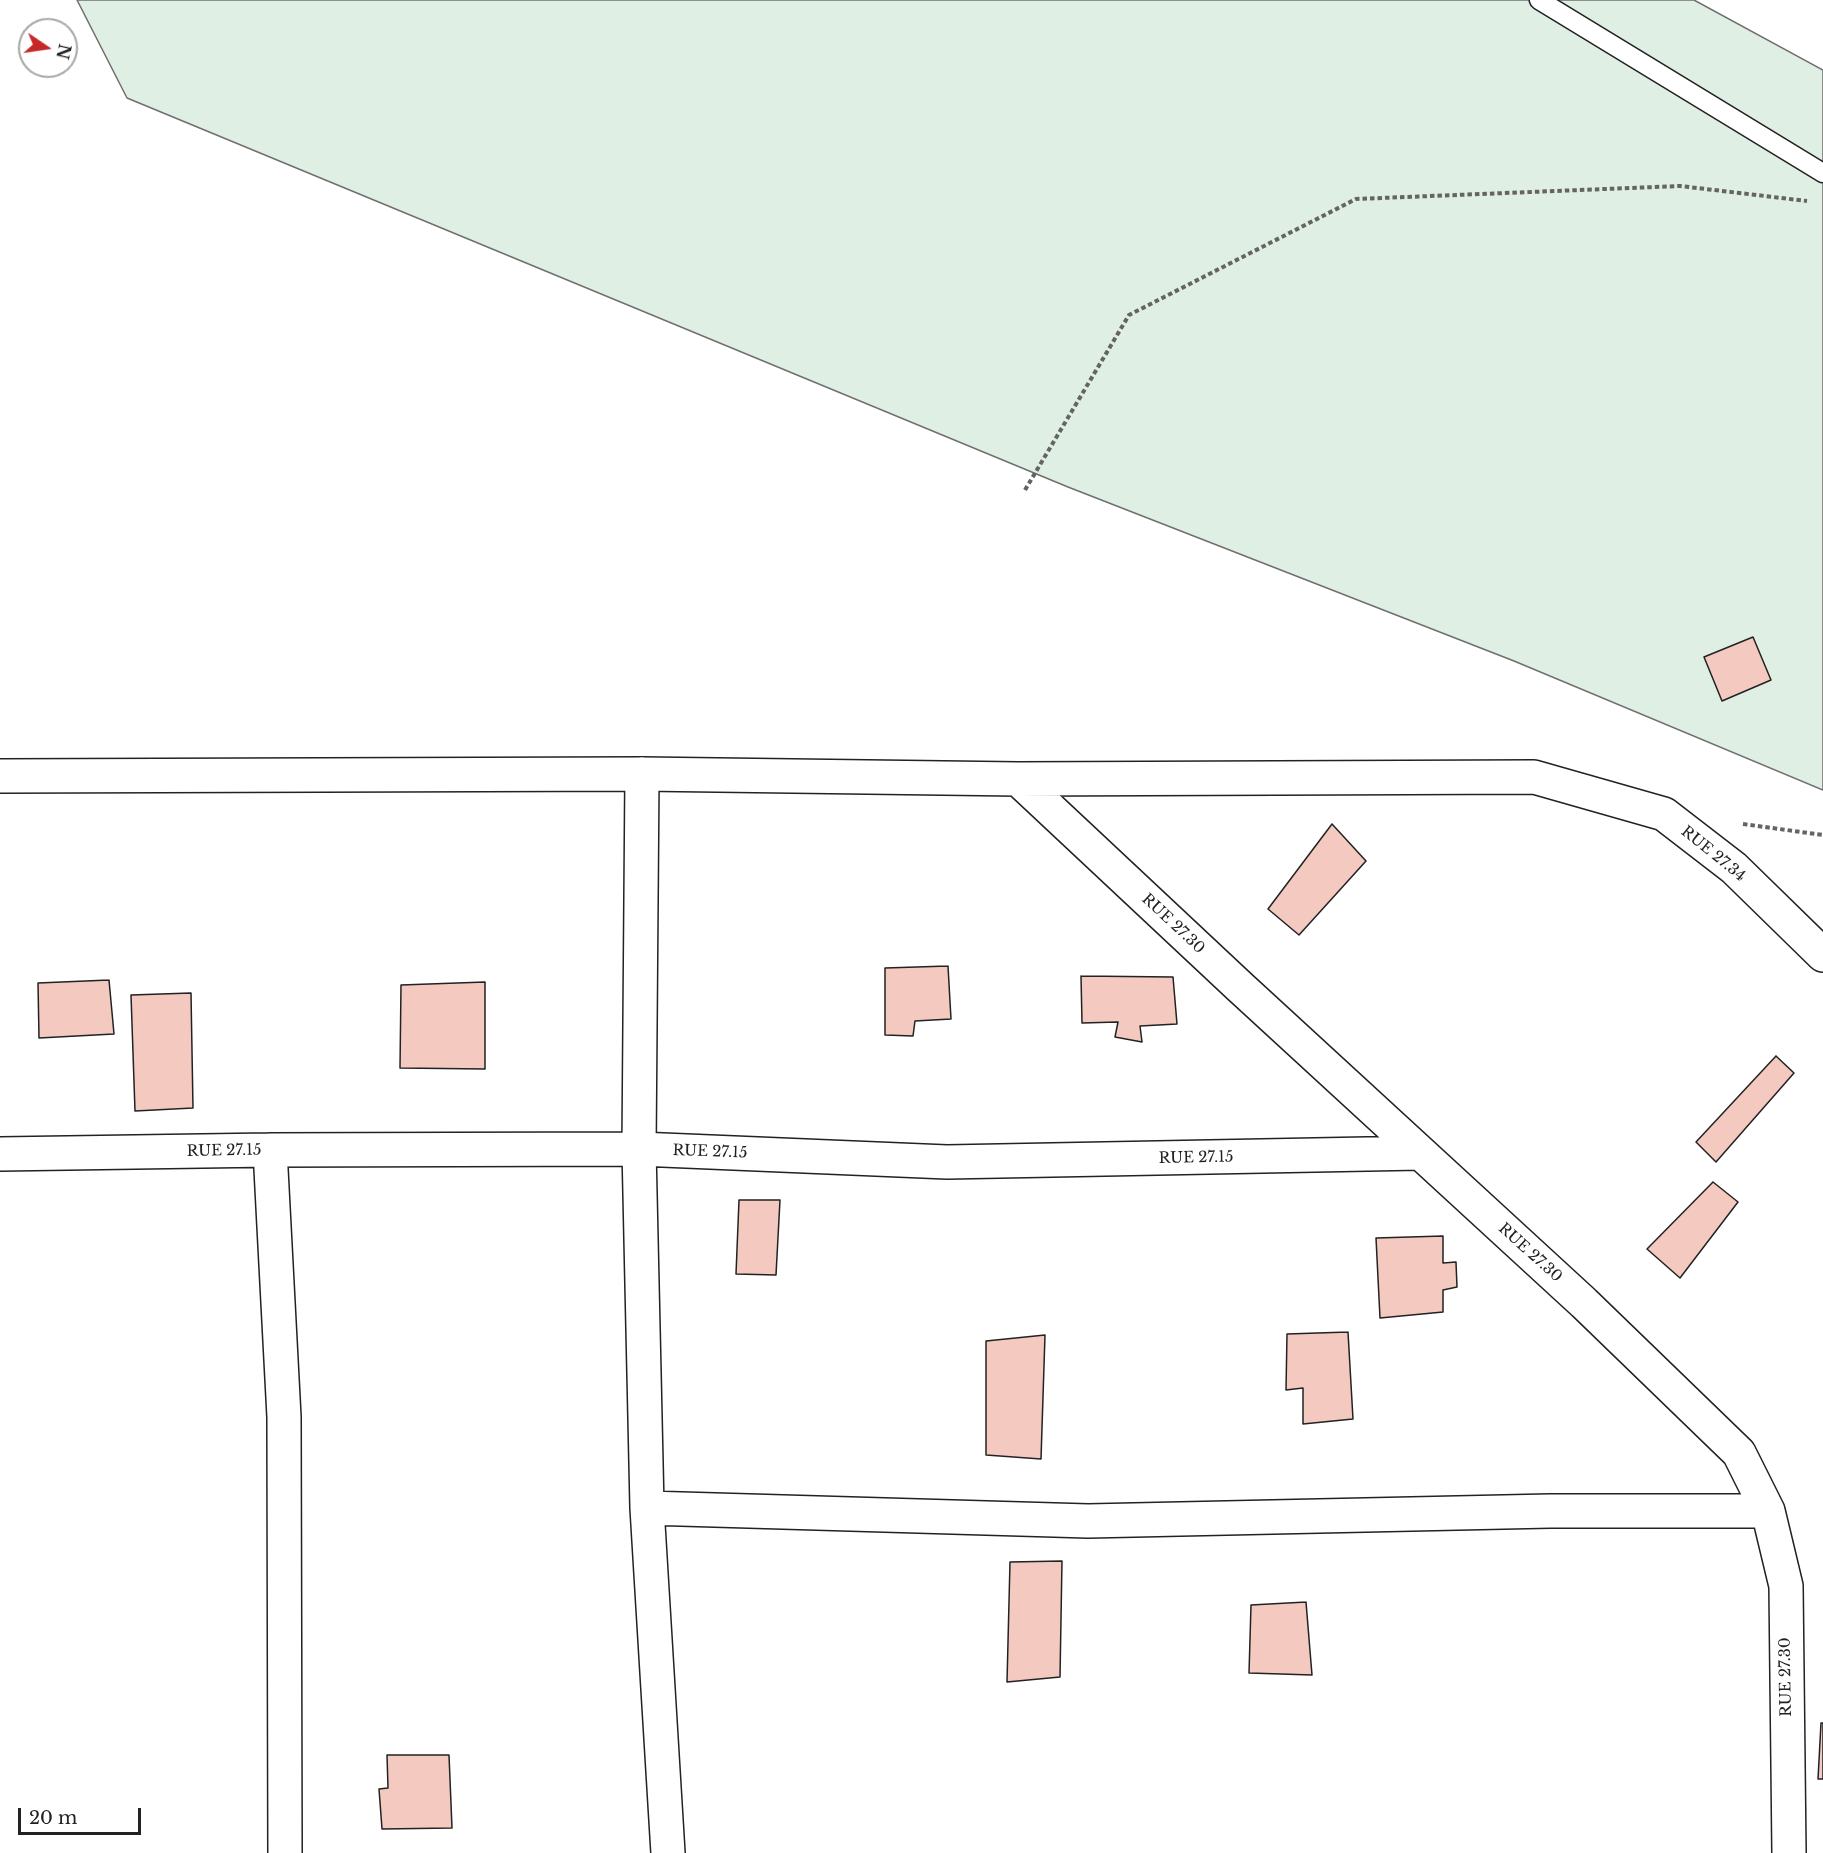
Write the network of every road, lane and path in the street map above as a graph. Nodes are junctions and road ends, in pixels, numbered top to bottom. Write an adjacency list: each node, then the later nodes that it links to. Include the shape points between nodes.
1 (1539, 0): 2 (lane)
2 (1823, 173)
3 (1812, 201): 4 (path, via 1680,186 1356,199 1129,315)
4 (1026, 490)
5 (642, 774): 6 (street, RUE 27.34); 7 (street, RUE 27.34); 9 (street)
6 (0, 776)
7 (1018, 779): 8 (street, RUE 27.34, via 1534,777 1664,814 1734,868); 11 (street, RUE 27.30)
8 (1823, 955)
9 (639, 1149): 10 (street, RUE 27.15); 11 (street, RUE 27.15, via 947,1162); 13 (street)
10 (270, 1150): 12 (street, RUE 27.15); 15 (street, via 284,1417)
11 (1420, 1153): 14 (street, RUE 27.30, via 1584,1303 1739,1453)
12 (0, 1154)
13 (647, 1508): 14 (street, via 1088,1521 1550,1511); 16 (street)
14 (1768, 1511): 17 (street, RUE 27.30, via 1786,1586)
15 (285, 1853)
16 (668, 1853)
17 (1789, 1853)

